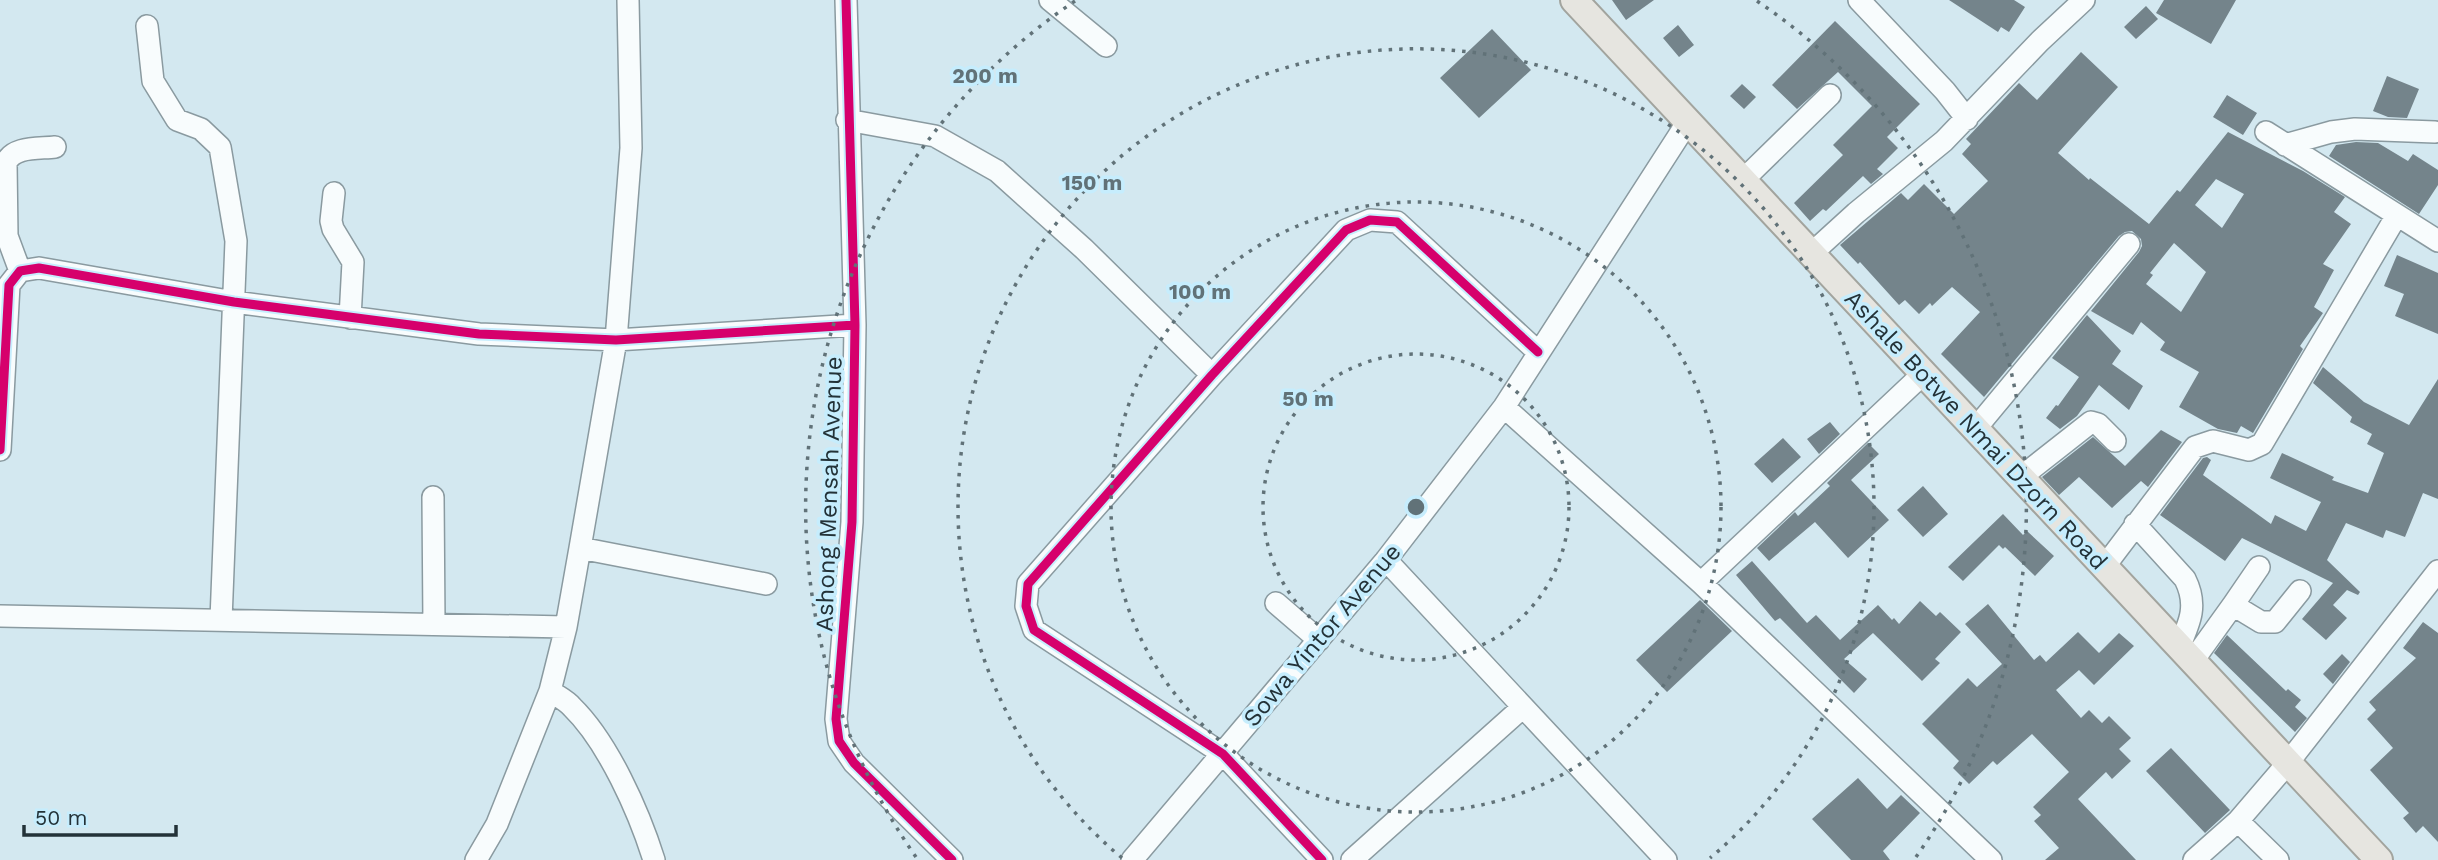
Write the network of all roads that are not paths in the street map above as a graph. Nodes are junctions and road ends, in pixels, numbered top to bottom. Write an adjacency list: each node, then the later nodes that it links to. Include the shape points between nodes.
1 (628, 0): 27 (street, via 631,148)
2 (846, 0): 11 (street, Ashong Mensah Avenue)
3 (1050, 0): 8 (street)
4 (1574, 0): 12 (main road, Ashale Botwe Nmai Dzorn Road)
5 (1859, 0): 10 (street)
6 (2084, 0): 10 (street)
7 (147, 26): 24 (street, via 153,81 177,120 201,129 220,147 236,241)
8 (1106, 46)
9 (1830, 95): 17 (street)
10 (1967, 119): 22 (street)
11 (847, 120): 26 (street, Ashong Mensah Avenue); 30 (street, via 935,136 997,171 1084,248)
12 (1688, 123): 17 (main road, Ashale Botwe Nmai Dzorn Road); 28 (street, Sowa Yintor Avenue)
13 (2266, 132): 15 (street)
14 (2435, 132): 15 (street, via 2355,129)
15 (2285, 145): 19 (street)
16 (55, 147): 23 (street, via 15,151 6,163 7,236)
17 (1743, 180): 22 (main road, Ashale Botwe Nmai Dzorn Road)
18 (334, 193): 25 (street, via 333,229 353,262)
19 (2397, 215): 20 (street); 37 (street, via 2262,444 2249,450 2213,441 2196,447)
20 (2438, 241)
21 (2129, 244): 32 (street)
22 (1812, 253): 29 (main road, Ashale Botwe Nmai Dzorn Road)
23 (20, 271): 24 (street, via 38,268); 34 (street, via 9,285)
24 (234, 302): 25 (street); 49 (street)
25 (350, 318): 27 (street, via 479,334)
26 (855, 326): 27 (street); 61 (street, Ashong Mensah Avenue, via 852,522 836,719 839,741 854,763)
27 (616, 340): 38 (street)
28 (1538, 352): 30 (street, via 1397,222 1370,220 1346,230); 31 (street, Sowa Yintor Avenue)
29 (1923, 374): 32 (main road, Ashale Botwe Nmai Dzorn Road); 43 (street)
30 (1212, 375): 56 (street, via 1028,584 1026,606 1034,631)
31 (1504, 407): 39 (street, Sowa Yintor Avenue); 43 (street)
32 (1976, 428): 35 (main road, Ashale Botwe Nmai Dzorn Road)
33 (2115, 441): 35 (street, via 2091,422)
34 (0, 450)
35 (2021, 477): 40 (main road, Ashale Botwe Nmai Dzorn Road)
36 (433, 497): 50 (street)
37 (2135, 524): 40 (street); 53 (street, via 2189,587 2193,607)
38 (580, 548): 44 (street); 51 (street)
39 (1386, 560): 52 (street, Sowa Yintor Avenue); 55 (street)
40 (2104, 567): 53 (main road, Ashale Botwe Nmai Dzorn Road)
41 (2259, 567): 47 (street)
42 (2437, 577): 57 (street)
43 (1701, 583): 66 (street)
44 (766, 584)
45 (2300, 591): 47 (street, via 2275,622 2261,622)
46 (1276, 603): 52 (street)
47 (2233, 604): 53 (street)
48 (0, 616): 49 (street)
49 (221, 620): 50 (street)
50 (434, 624): 51 (street)
51 (566, 627): 54 (street)
52 (1319, 640): 56 (street, Sowa Yintor Avenue)
53 (2186, 654): 57 (main road, Ashale Botwe Nmai Dzorn Road)
54 (550, 691): 59 (street, via 497,824); 60 (street, via 588,725 624,785)
55 (1523, 707): 64 (street); 65 (street)
56 (1223, 754): 62 (street, Sowa Yintor Avenue); 63 (street)
57 (2287, 764): 58 (street); 69 (main road, Ashale Botwe Nmai Dzorn Road)
58 (2238, 821): 67 (street); 68 (street)
59 (476, 860)
60 (654, 860)
61 (952, 860)
62 (1132, 860)
63 (1322, 860)
64 (1352, 860)
65 (1666, 860)
66 (1992, 860)
67 (2194, 860)
68 (2278, 860)
69 (2379, 860)

